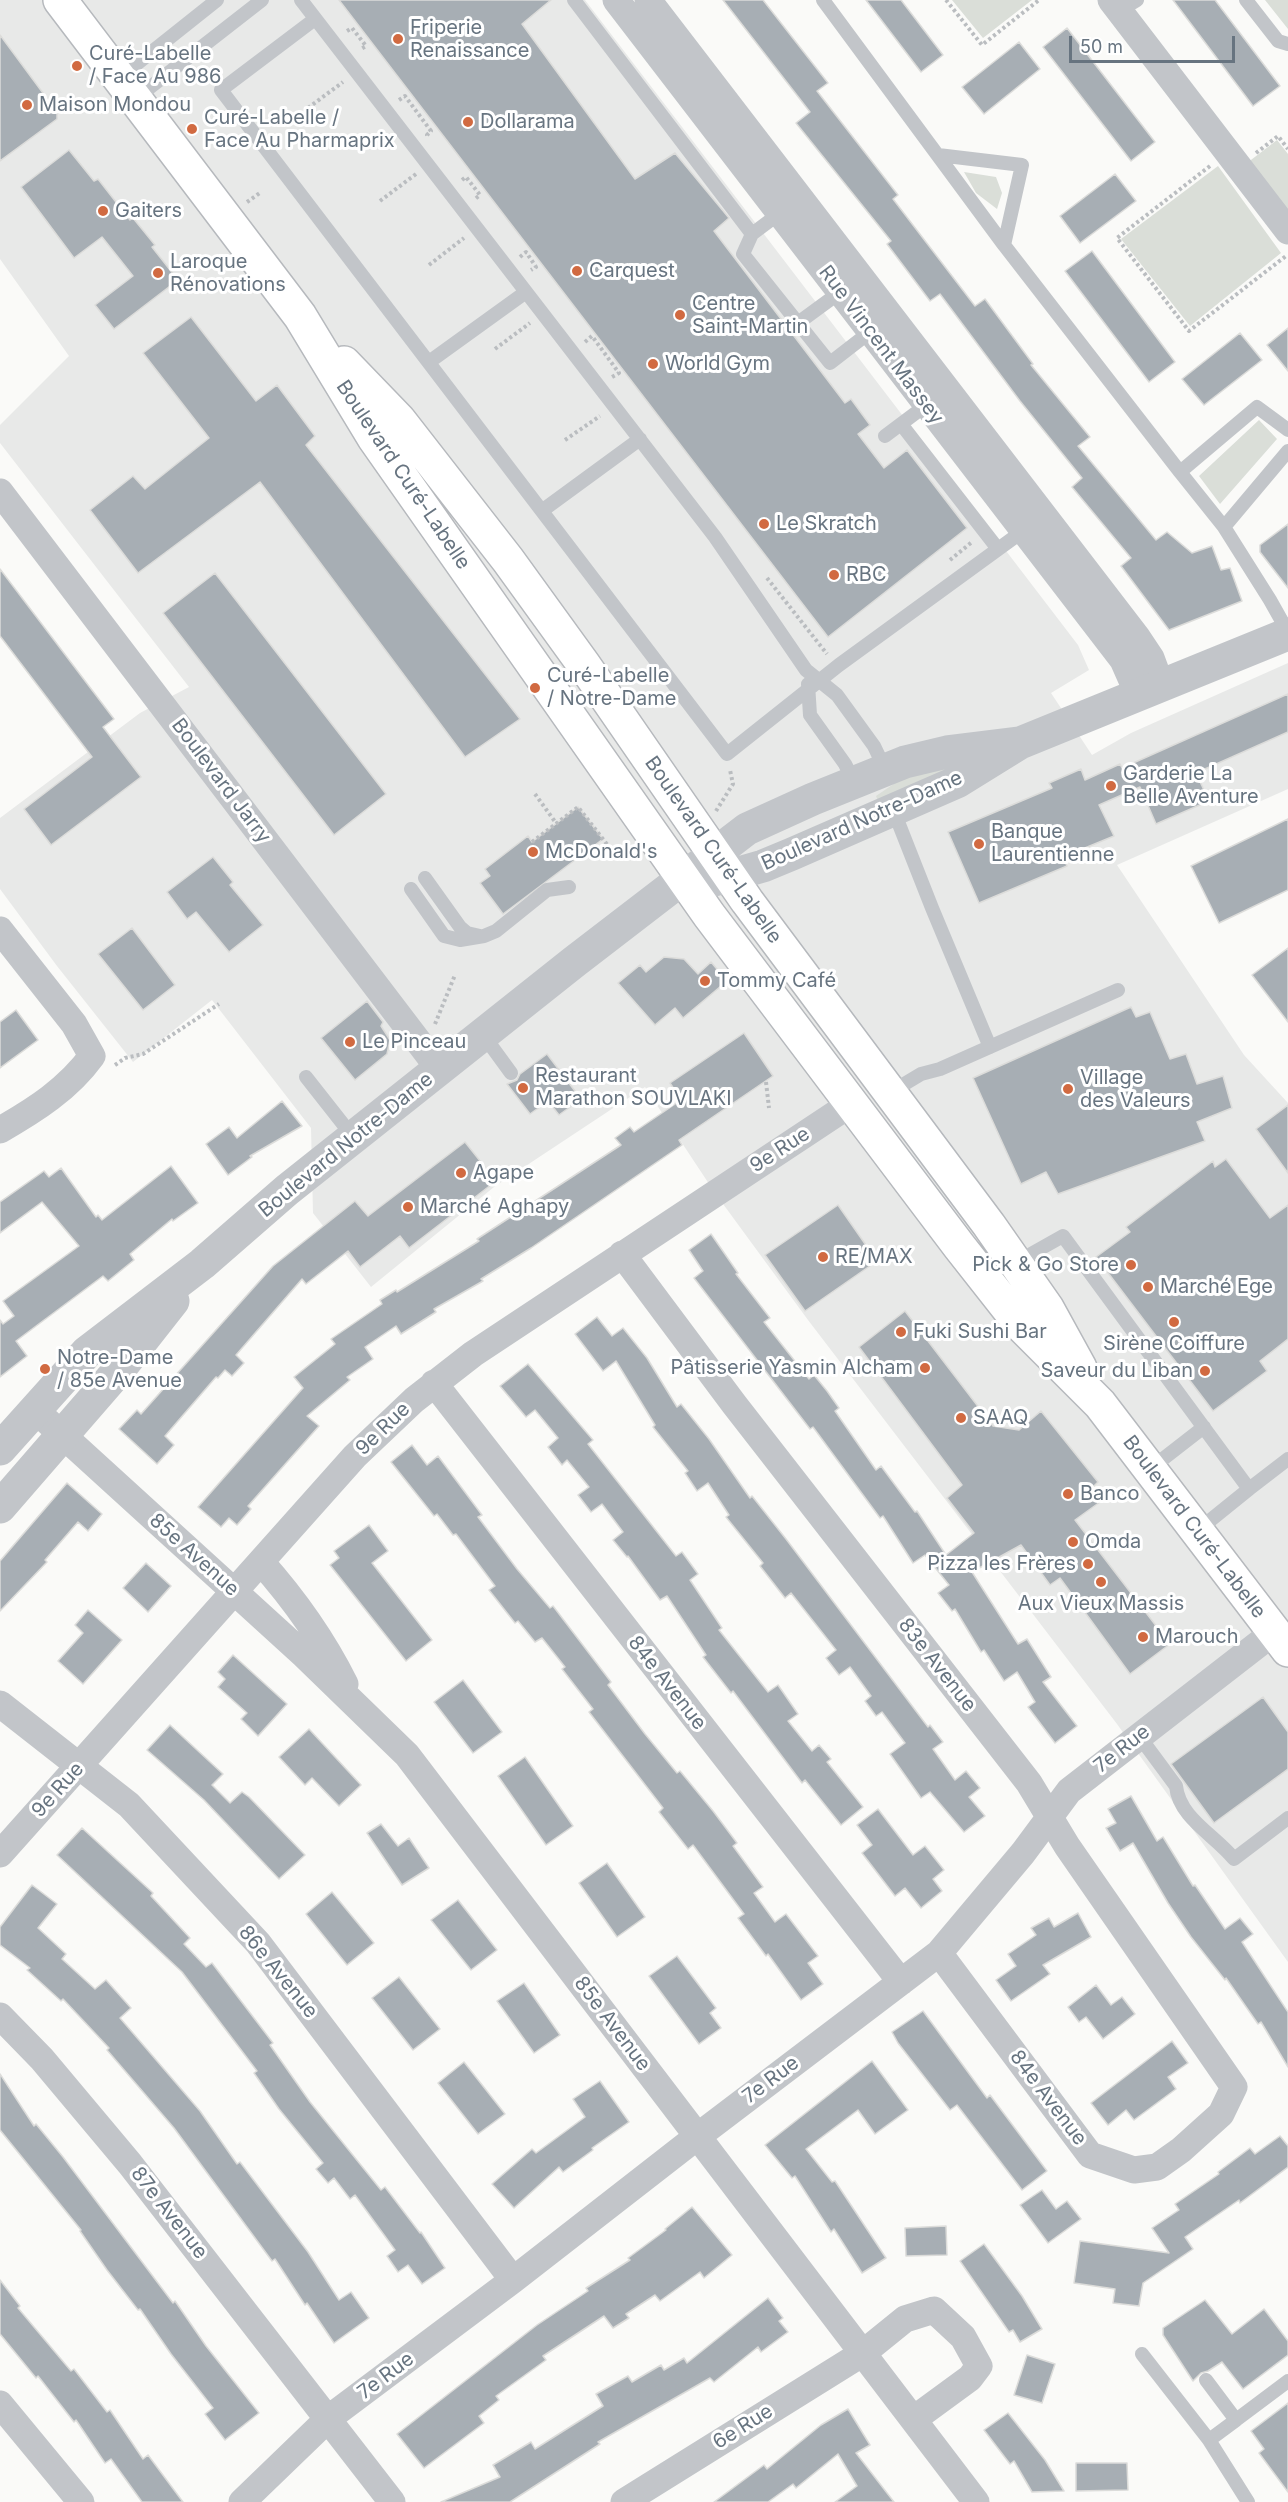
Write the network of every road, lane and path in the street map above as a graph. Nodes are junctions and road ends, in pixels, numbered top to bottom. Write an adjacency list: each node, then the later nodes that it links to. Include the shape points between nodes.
1 (60, 0): 17 (main road, Boulevard Curé-Labelle)
2 (217, 0): 17 (lane)
3 (262, 0): 17 (lane)
4 (300, 0): 13 (lane)
5 (574, 0): 31 (lane)
6 (616, 0): 28 (street, Rue Vincent Massey)
7 (648, 0): 36 (street, Rue Vincent Massey)
8 (823, 0): 21 (lane)
9 (946, 0): 10 (path, via 982,45)
10 (1039, 0)
11 (1246, 0): 15 (lane, via 1278,41)
12 (1122, 4): 22 (street)
13 (315, 19): 16 (lane); 44 (lane, via 221,90)
14 (341, 24): 16 (path, via 347,31 352,28 366,46 361,50 370,61)
15 (1288, 44)
16 (356, 72): 19 (path); 23 (lane)
17 (127, 88): 39 (main road, Boulevard Curé-Labelle)
18 (393, 93): 23 (path, via 399,100 405,96 431,131 427,135 439,150)
19 (309, 108)
20 (1288, 149): 22 (path, via 1278,136)
21 (938, 155): 32 (lane); 32 (lane, via 1022,165)
22 (1233, 159): 30 (street); 34 (path, via 1117,238 1189,331)
23 (425, 160): 26 (path, via 416,174); 29 (lane)
24 (456, 173): 29 (path, via 461,180 466,177 480,195 475,199 492,219)
25 (261, 192): 27 (path)
26 (380, 201)
27 (247, 202)
28 (780, 213): 31 (lane); 36 (street, Rue Vincent Massey)
29 (478, 229): 35 (path); 37 (lane)
30 (1288, 231)
31 (752, 234): 40 (lane, via 743,254)
32 (1004, 245): 53 (lane)
33 (513, 247): 38 (path, via 520,256 526,252 536,267 530,271 550,296)
34 (1288, 254)
35 (429, 265)
36 (850, 285): 40 (lane); 41 (street, Rue Vincent Massey); 45 (street, Rue Vincent Massey)
37 (526, 292): 38 (lane); 44 (lane)
38 (537, 306): 43 (path, via 531,312 531,323); 46 (lane)
39 (300, 316): 76 (main road, Boulevard Curé-Labelle, via 399,420 465,503 584,665); 79 (main road, Boulevard Curé-Labelle, via 374,438 544,678)
40 (798, 323): 41 (lane, via 830,363)
41 (870, 332): 45 (street, Rue Vincent Massey)
42 (578, 333): 46 (path, via 585,342 592,336 619,373 612,377 627,397)
43 (495, 349)
44 (429, 362): 55 (lane)
45 (937, 398): 47 (lane); 57 (street, Rue Vincent Massey); 65 (street, Rue Vincent Massey, via 1137,637 1151,658)
46 (614, 406): 50 (lane); 51 (path)
47 (901, 424): 49 (lane); 59 (lane)
48 (1288, 430): 53 (lane, via 1257,407)
49 (885, 436)
50 (640, 439): 55 (lane); 64 (lane, via 715,537)
51 (565, 440)
52 (1288, 451): 56 (lane)
53 (1180, 472): 56 (lane)
54 (0, 492): 90 (street, Boulevard Jarry)
55 (543, 510): 67 (lane)
56 (1224, 527): 62 (lane)
57 (1023, 531): 59 (lane); 65 (street, Rue Vincent Massey)
58 (976, 539): 60 (path)
59 (998, 549): 64 (lane)
60 (943, 565)
61 (762, 571): 63 (path, via 827,654)
62 (1288, 633): 65 (street, Boulevard Notre-Dame)
63 (835, 648)
64 (814, 686): 67 (lane); 68 (lane, via 837,695); 69 (lane, via 810,715)
65 (1150, 690): 66 (street, Boulevard Notre-Dame)
66 (1020, 743): 68 (street, Boulevard Notre-Dame, via 947,752); 71 (street, Boulevard Notre-Dame, via 957,782)
67 (728, 754): 72 (path, via 733,784)
68 (885, 769): 69 (street, Boulevard Notre-Dame)
69 (854, 782): 76 (street, Boulevard Notre-Dame, via 747,829)
70 (535, 794): 73 (path)
71 (894, 809): 76 (street, Boulevard Notre-Dame, via 763,866); 88 (lane)
72 (712, 817)
73 (556, 823): 74 (path); 75 (path, via 578,807)
74 (532, 842)
75 (613, 852)
76 (722, 865): 79 (street, Boulevard Notre-Dame); 94 (main road, Boulevard Curé-Labelle)
77 (425, 878): 82 (lane, via 460,927 467,933)
78 (569, 887): 82 (lane, via 547,890 496,931)
79 (678, 887): 87 (street, Boulevard Notre-Dame, via 574,962); 95 (main road, Boulevard Curé-Labelle)
80 (411, 889): 82 (lane, via 444,936 460,940)
81 (0, 930): 89 (street)
82 (484, 936)
83 (455, 975): 86 (path)
84 (1118, 990): 88 (lane)
85 (219, 1004): 89 (path, via 143,1054)
86 (434, 1027)
87 (484, 1036): 90 (street, Boulevard Notre-Dame); 91 (lane)
88 (990, 1047): 94 (lane, via 921,1074)
89 (102, 1061): 97 (street, via 79,1074 37,1109)
90 (440, 1070): 98 (street, Boulevard Notre-Dame)
91 (511, 1073)
92 (306, 1077): 98 (lane)
93 (766, 1082): 96 (path)
94 (891, 1092): 100 (main road, Boulevard Curé-Labelle)
95 (852, 1103): 99 (street, 9e Rue); 103 (main road, Boulevard Curé-Labelle, via 1022,1326)
96 (769, 1108)
97 (0, 1130)
98 (354, 1138): 101 (street, Boulevard Notre-Dame)
99 (622, 1254): 102 (street, 9e Rue); 120 (street, 83e Avenue, via 1029,1783)
100 (1015, 1263): 103 (main road, Boulevard Curé-Labelle, via 1047,1308); 105 (lane, via 1063,1236)
101 (202, 1264): 104 (street, Boulevard Notre-Dame, via 87,1352); 106 (street, Boulevard Notre-Dame)
102 (434, 1383): 113 (street, 9e Rue, via 356,1456); 124 (street, 84e Avenue)
103 (1100, 1404): 109 (main road, Boulevard Curé-Labelle)
104 (35, 1410): 106 (street, 85e Avenue); 107 (street, Boulevard Notre-Dame)
105 (1204, 1427): 109 (lane); 110 (lane)
106 (63, 1436): 111 (street, Boulevard Notre-Dame); 114 (street, 85e Avenue)
107 (0, 1449)
108 (1288, 1459): 110 (lane)
109 (1150, 1469): 112 (main road, Boulevard Curé-Labelle)
110 (1249, 1489): 112 (lane)
111 (0, 1507)
112 (1197, 1531): 115 (main road, Boulevard Curé-Labelle)
113 (261, 1562): 114 (street, 9e Rue); 116 (street, 85e Avenue, via 328,1650)
114 (234, 1591): 116 (street, 85e Avenue); 119 (street, 9e Rue)
115 (1283, 1637): 118 (street, 7e Rue)
116 (353, 1701): 127 (street, 85e Avenue, via 414,1763)
117 (0, 1704): 119 (street, 86e Avenue)
118 (1139, 1736): 120 (street, 7e Rue, via 1077,1785); 121 (lane, via 1204,1832 1234,1859)
119 (80, 1767): 122 (street, 9e Rue); 128 (street, 86e Avenue, via 129,1805 258,1943)
120 (1049, 1816): 123 (street, 7e Rue); 126 (street, 83e Avenue)
121 (1288, 1818)
122 (0, 1854)
123 (939, 1953): 124 (street, 7e Rue); 126 (street, 84e Avenue, via 1090,2156 1134,2170 1157,2167 1221,2114)
124 (901, 1982): 127 (street, 7e Rue)
125 (0, 2016): 134 (street, 87e Avenue, via 42,2059 130,2164)
126 (1234, 2087)
127 (698, 2136): 128 (street, 7e Rue); 129 (street, 85e Avenue)
128 (513, 2280): 134 (street, 7e Rue)
129 (863, 2353): 135 (street, 85e Avenue); 135 (street, via 906,2319 934,2310 963,2337 979,2366 970,2378); 141 (street, 6e Rue)
130 (1142, 2354): 137 (lane)
131 (1206, 2380): 136 (lane)
132 (1288, 2381): 136 (lane)
133 (0, 2404): 138 (street)
134 (329, 2418): 139 (street, 7e Rue); 140 (street)
135 (914, 2419): 142 (street, 85e Avenue)
136 (1236, 2420): 137 (lane)
137 (1209, 2440): 143 (lane)
138 (81, 2502)
139 (242, 2502)
140 (392, 2502)
141 (624, 2502)
142 (976, 2502)
143 (1248, 2502)

